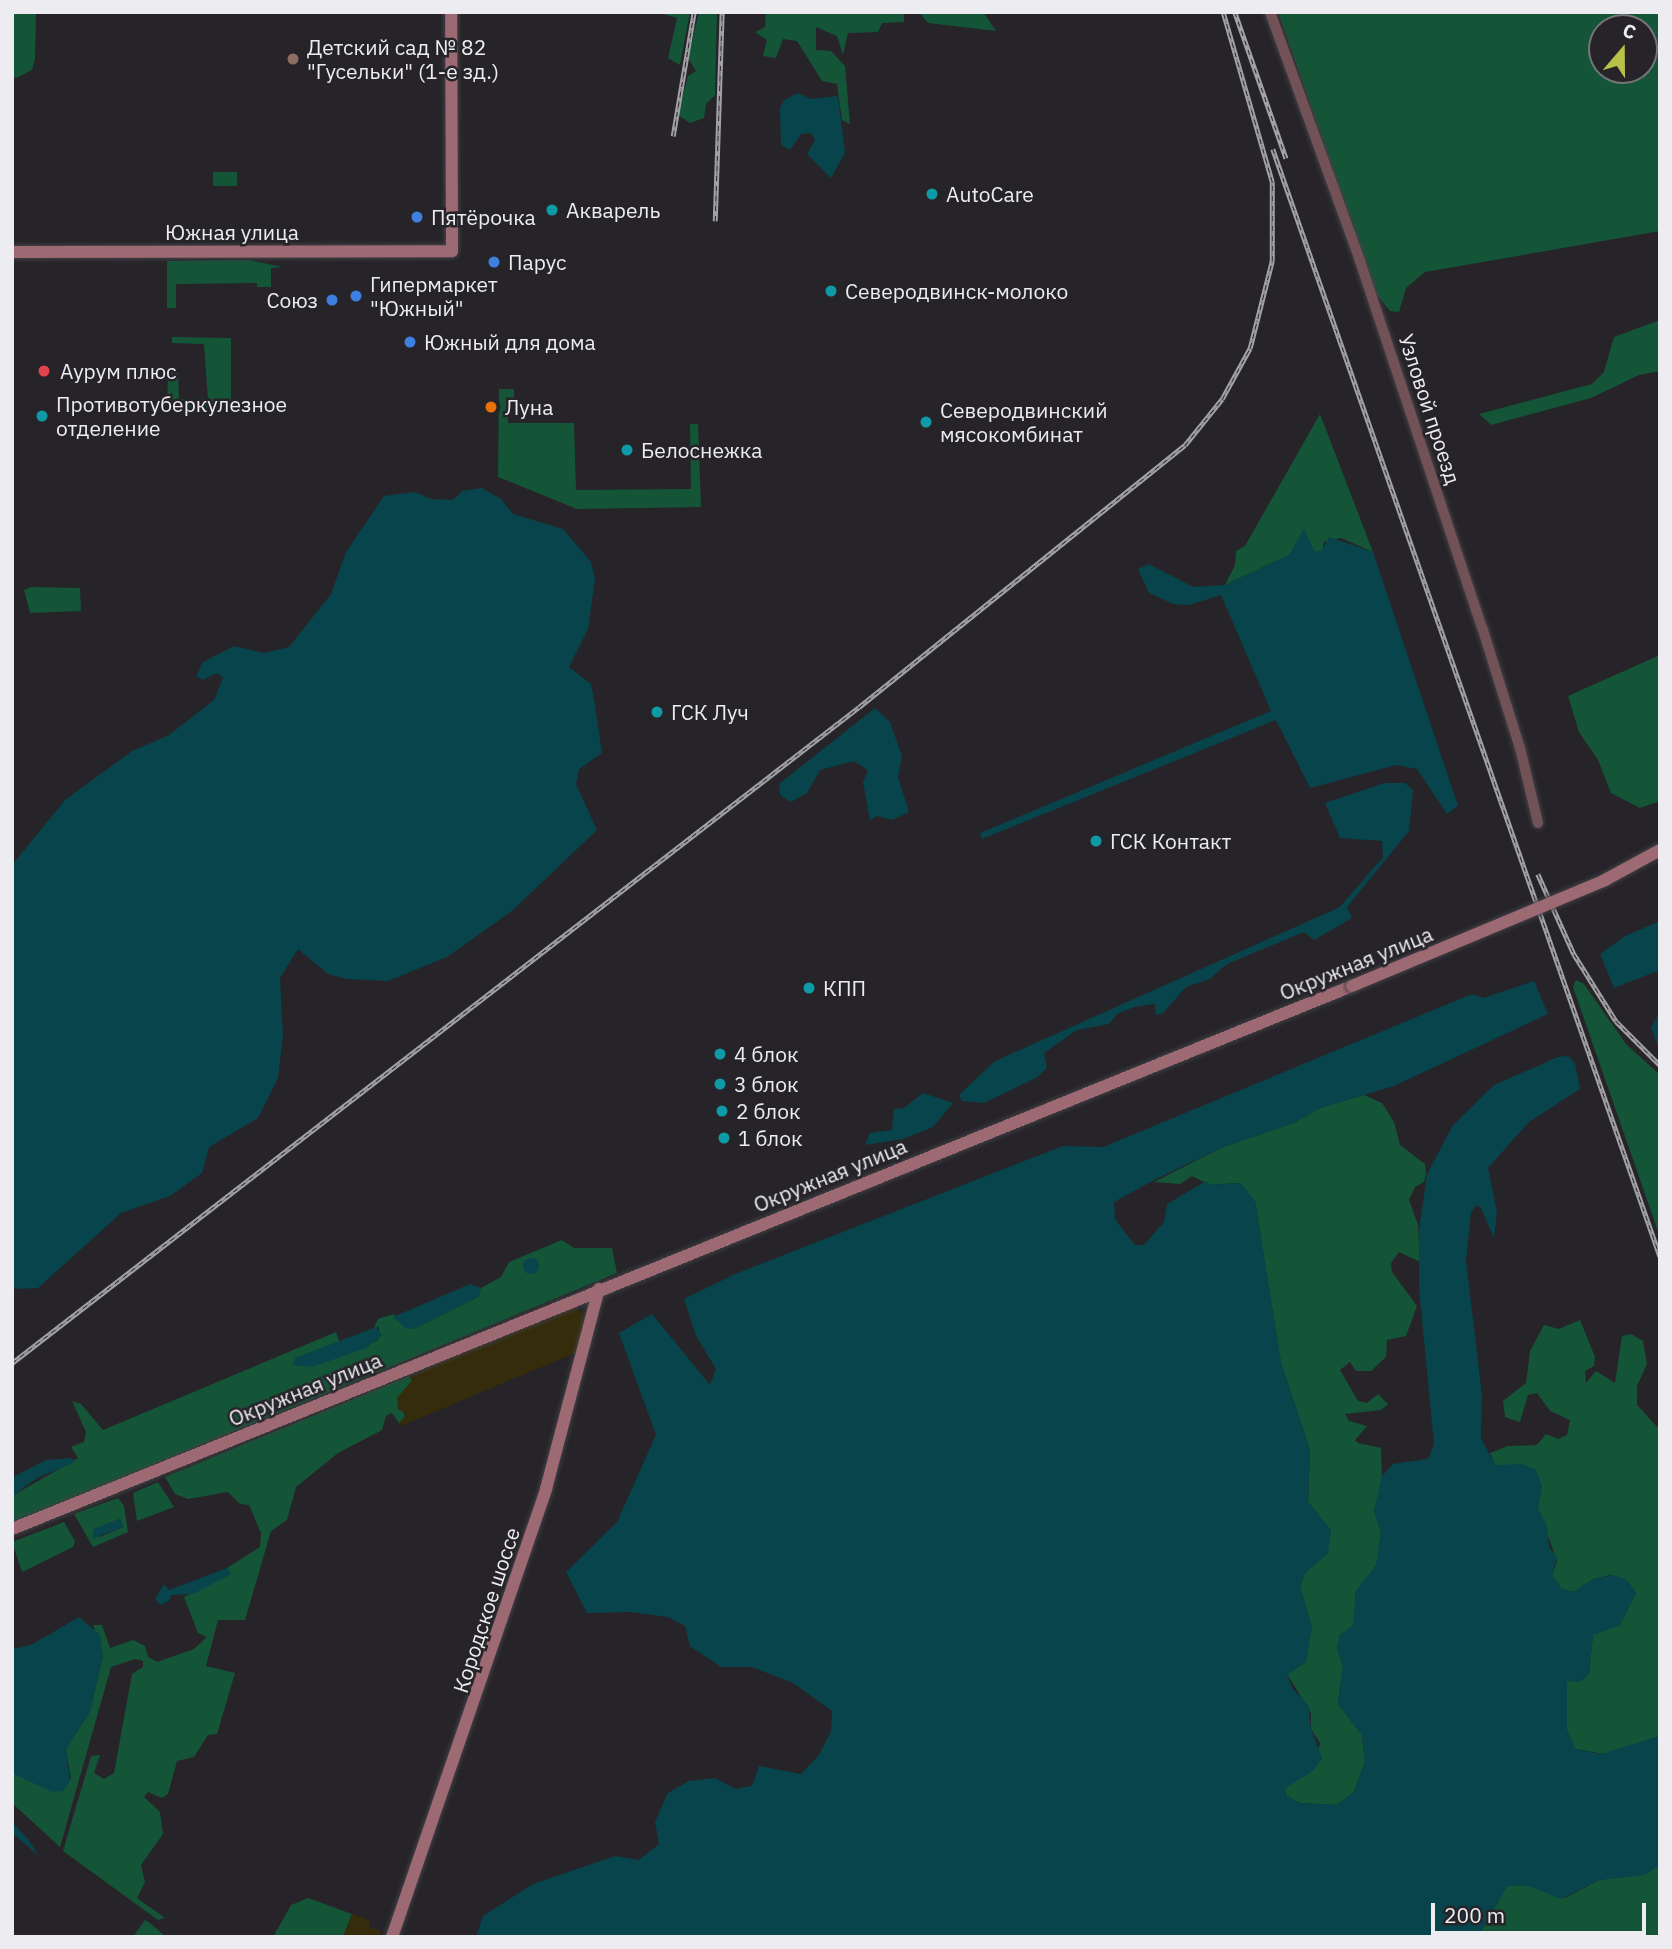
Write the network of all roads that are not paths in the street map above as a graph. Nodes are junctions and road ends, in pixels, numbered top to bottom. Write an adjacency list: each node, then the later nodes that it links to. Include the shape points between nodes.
1 (451, 12): 3 (main road, Южная улица, via 452,251)
2 (1270, 12): 4 (street, Узловой проезд, via 1360,261 1482,627)
3 (12, 252)
4 (1538, 822)
5 (1660, 850): 6 (main road, Окружная улица, bridge, via 1605,880 1352,986)
6 (599, 1289): 7 (main road, Окружная улица); 8 (main road, Кородское шоссе, via 542,1502)
7 (12, 1529)
8 (392, 1937)

